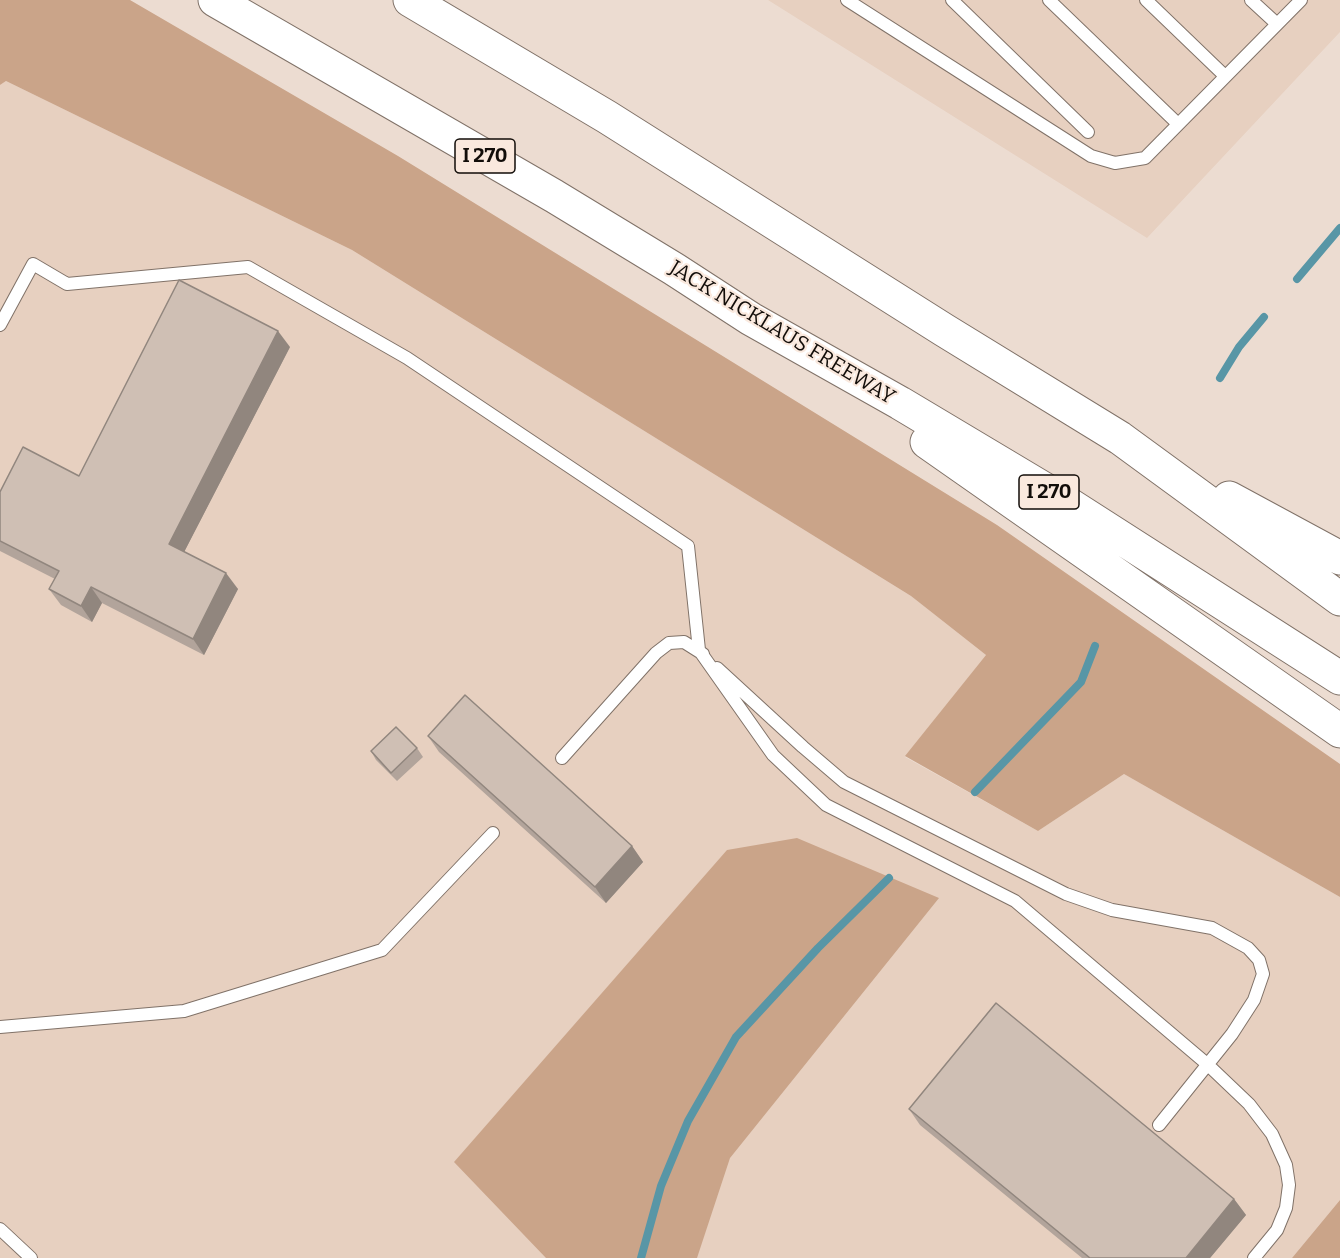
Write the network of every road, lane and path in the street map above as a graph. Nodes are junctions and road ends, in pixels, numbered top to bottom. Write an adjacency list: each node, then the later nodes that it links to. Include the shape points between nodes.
1 (215, 0): 13 (highway, JACK NICKLAUS FREEWAY / I 270, via 554,196)
2 (410, 0): 15 (highway, via 607,117)
3 (847, 0): 11 (lane, via 1091,156 1115,163 1145,158)
4 (952, 0): 12 (lane)
5 (1049, 0): 11 (lane)
6 (1146, 0): 10 (lane)
7 (1251, 0): 9 (lane)
8 (1300, 0): 9 (lane)
9 (1277, 24): 10 (lane)
10 (1225, 76): 11 (lane)
11 (1178, 124)
12 (1088, 132)
13 (751, 319): 19 (highway, JACK NICKLAUS FREEWAY / I 270, via 1059,498); 20 (highway)
14 (0, 325): 18 (lane, via 33,264 67,284 248,267 407,358 688,546)
15 (1120, 438): 16 (highway); 17 (highway)
16 (1340, 558)
17 (1340, 599)
18 (699, 650): 21 (lane, via 684,642 669,643 656,653); 24 (lane, via 773,754 826,805 1015,901); 24 (lane, via 844,782 1066,894 1112,910 1212,928 1248,948 1259,960 1263,974 1254,1000)
19 (1340, 678)
20 (1340, 731)
21 (562, 758)
22 (493, 833): 23 (lane, via 382,950 184,1011)
23 (0, 1027)
24 (1207, 1065): 25 (lane); 28 (lane, via 1249,1104 1272,1134 1287,1165 1286,1208 1277,1230)
25 (1159, 1125)
26 (0, 1230): 27 (lane)
27 (31, 1258)
28 (1254, 1258)

